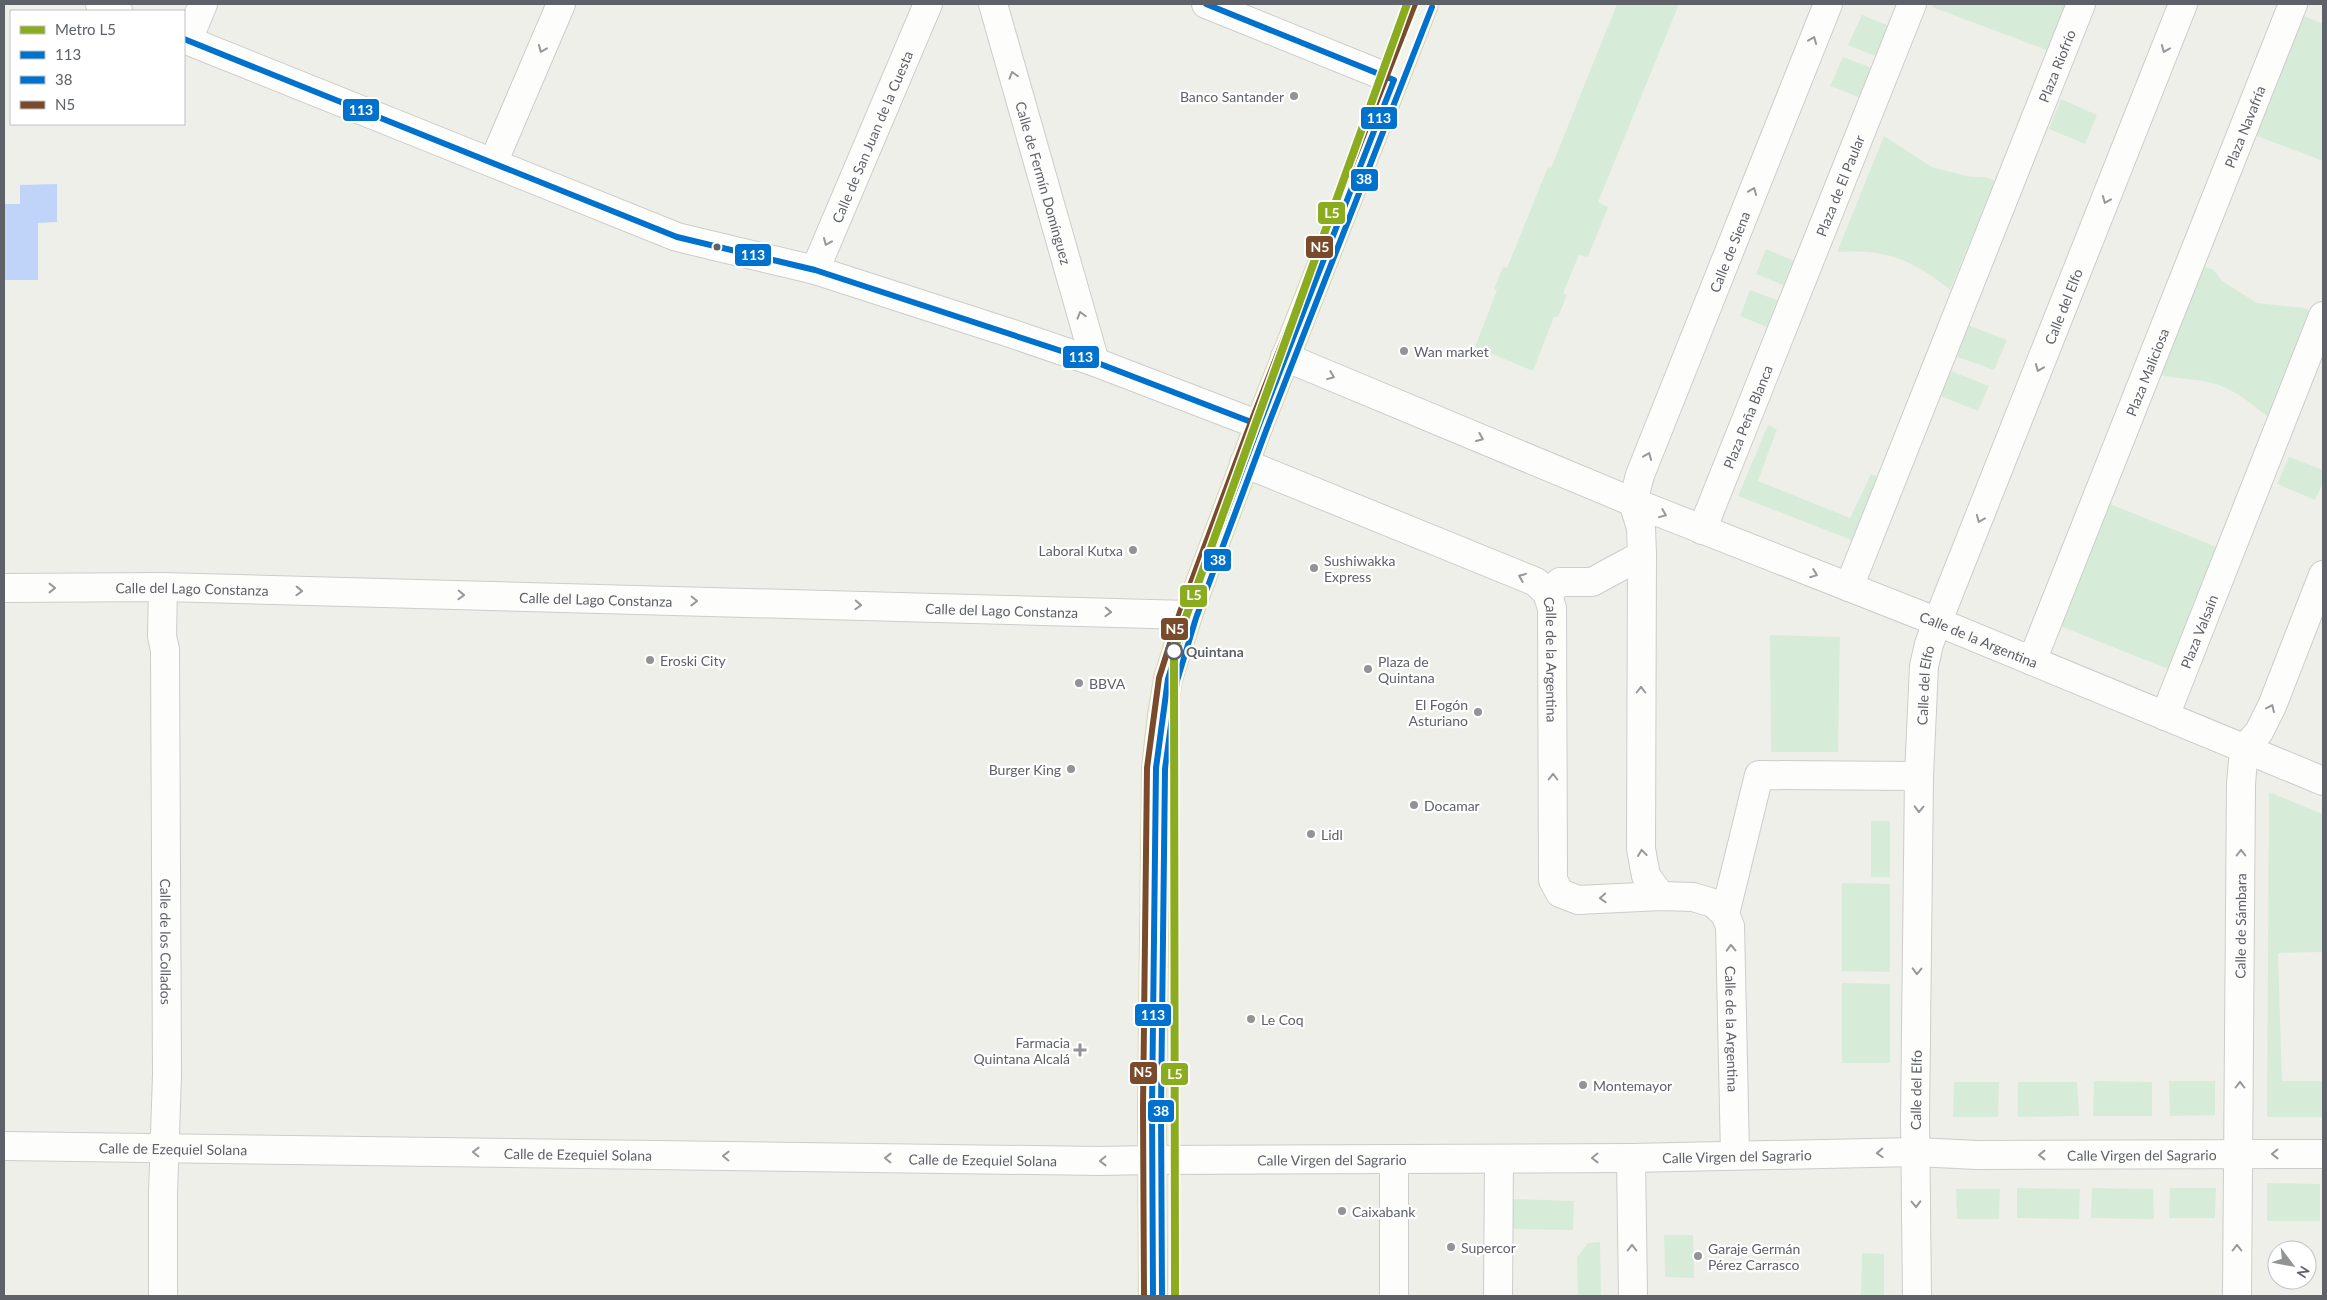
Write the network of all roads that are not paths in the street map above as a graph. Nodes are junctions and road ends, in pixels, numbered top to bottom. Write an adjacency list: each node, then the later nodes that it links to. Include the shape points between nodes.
1 (100, 4): 13 (street)
2 (203, 4): 14 (street)
3 (561, 4): 16 (street, one-way to 16)
4 (928, 4): 18 (street, Calle de San Juan de la Cuesta, one-way to 18)
5 (993, 4): 22 (street, Calle de Fermín Domínguez, one-way to 5)
6 (1206, 4): 15 (street)
7 (1424, 4): 15 (main road)
8 (1828, 4): 25 (street, Calle de Siena, one-way to 8, via 1640,475)
9 (1912, 4): 19 (street, Plaza de El Paular)
10 (2082, 4): 30 (street, Plaza Riofrío)
11 (2183, 4): 34 (street, Calle del Elfo, one-way to 34)
12 (2293, 4): 17 (street, Plaza Navafría)
13 (115, 10)
14 (186, 40): 16 (street)
15 (1394, 80): 21 (main road)
16 (492, 163): 18 (street, via 677,237)
17 (2195, 250): 35 (street, Plaza Maliciosa)
18 (815, 270): 22 (street)
19 (1793, 301): 26 (street, Plaza Peña Blanca)
20 (2323, 316): 36 (street, Plaza Valsaín)
21 (1286, 357): 23 (main road); 25 (street, Calle de la Argentina, one-way to 25)
22 (1094, 362): 23 (street)
23 (1259, 425): 24 (main road)
24 (1244, 463): 32 (street, Calle de la Argentina, one-way to 24, via 1536,582); 33 (main road)
25 (1633, 502): 26 (street, Calle de la Argentina, one-way to 26); 27 (street, via 1641,528)
26 (1702, 530): 30 (street, Calle de la Argentina, one-way to 30)
27 (1642, 555): 32 (street, via 1592,582 1560,582); 40 (street, one-way to 27, via 1646,876 1641,849)
28 (2323, 575): 37 (street, one-way to 28, via 2259,732 2272,706)
29 (163, 587): 31 (street, Calle del Lago Constanza, one-way to 29); 33 (street, Calle del Lago Constanza, one-way to 33); 43 (street, Calle de los Collados, via 167,1065)
30 (1849, 587): 34 (street, Calle de la Argentina)
31 (4, 588)
32 (1547, 593): 40 (street, Calle de la Argentina, one-way to 32, via 1578,900 1560,893 1553,880 1552,608)
33 (1188, 615): 50 (main road, via 1168,678 1156,768)
34 (1938, 622): 35 (street, Calle de la Argentina); 38 (street, Calle del Elfo, via 1924,666)
35 (2032, 661): 36 (street, Calle de la Argentina)
36 (2164, 716): 37 (street, Calle de la Argentina)
37 (2244, 749): 39 (street, Calle de la Argentina); 47 (street, Calle de Sámbara, one-way to 37, via 2240,1136 2241,794)
38 (1919, 776): 41 (street, via 1759,776); 44 (street, Calle del Elfo, one-way to 44)
39 (2323, 781)
40 (1661, 896): 41 (street, Calle de la Argentina, via 1693,897 1713,903)
41 (1725, 914): 46 (street, Calle de la Argentina, one-way to 41, via 1730,926)
42 (4, 1146): 43 (street, Calle de Ezequiel Solana)
43 (164, 1149): 50 (street, Calle de Ezequiel Solana, one-way to 43); 52 (street, Calle de los Collados)
44 (1916, 1152): 46 (street, Calle Virgen del Sagrario, one-way to 46); 47 (street, Calle Virgen del Sagrario, one-way to 44); 57 (street, Calle del Elfo, one-way to 57)
45 (2323, 1154): 47 (street, Calle Virgen del Sagrario, one-way to 47)
46 (1735, 1155): 48 (street, Calle Virgen del Sagrario)
47 (2237, 1155): 58 (street, Calle de Sámbara, one-way to 47)
48 (1631, 1158): 49 (street, Calle Virgen del Sagrario, one-way to 49); 56 (street, one-way to 48)
49 (1499, 1159): 51 (street, Calle Virgen del Sagrario); 55 (street)
50 (1152, 1160): 51 (street, Calle Virgen del Sagrario); 53 (main road)
51 (1394, 1160): 54 (street)
52 (163, 1296)
53 (1153, 1296)
54 (1394, 1296)
55 (1498, 1296)
56 (1632, 1296)
57 (1917, 1296)
58 (2237, 1296)

